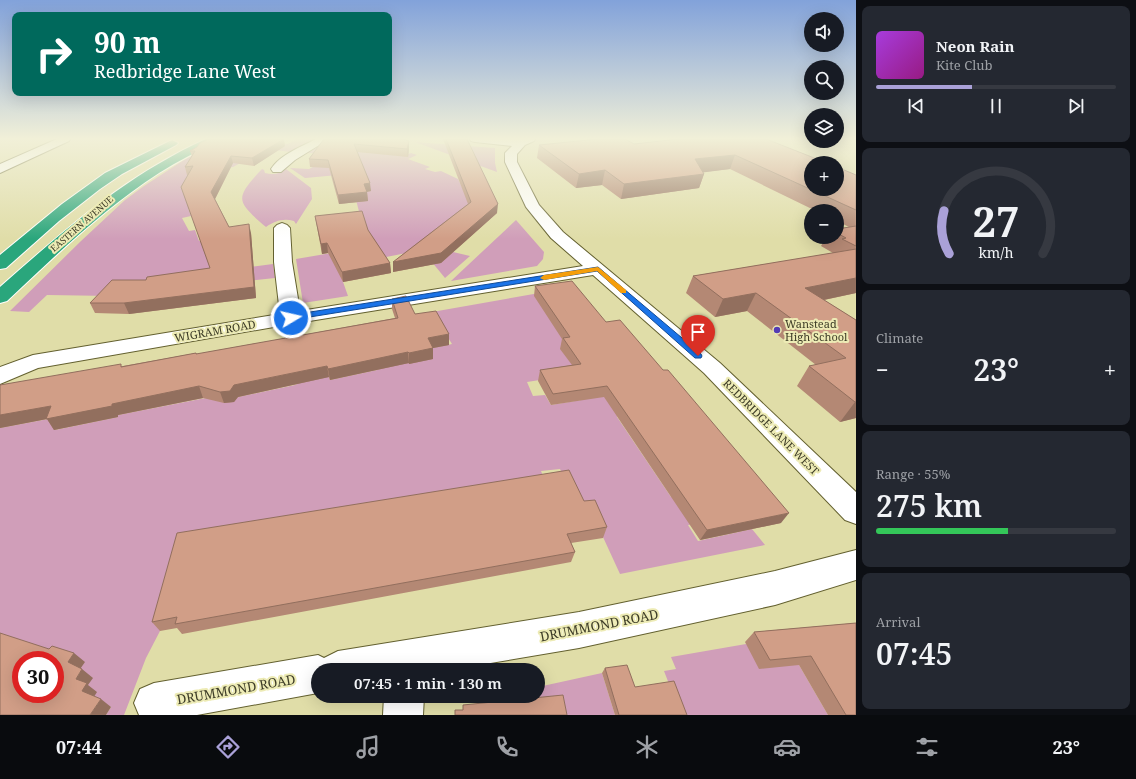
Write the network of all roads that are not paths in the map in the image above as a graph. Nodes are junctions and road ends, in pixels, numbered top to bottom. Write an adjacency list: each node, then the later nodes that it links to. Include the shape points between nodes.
1 (117, 172): 4 (highway, EASTERN AVENUE)
2 (150, 172): 9 (highway, EASTERN AVENUE, via 119,193)
3 (516, 172): 8 (street, REDBRIDGE LANE WEST, via 533,207 557,235)
4 (49, 222): 6 (highway); 7 (highway, EASTERN AVENUE)
5 (282, 228): 10 (street, via 283,262)
6 (0, 256)
7 (0, 264)
8 (598, 269): 10 (street, WIGRAM ROAD); 12 (street, REDBRIDGE LANE WEST, via 712,368)
9 (0, 296)
10 (291, 318): 11 (street, WIGRAM ROAD, via 33,362)
11 (0, 376)
12 (856, 511)
13 (856, 565): 14 (street, DRUMMOND ROAD, via 775,588)
14 (410, 663)
15 (311, 675): 16 (street, DRUMMOND ROAD)
16 (154, 703)
17 (404, 703): 18 (street)
18 (403, 715)

